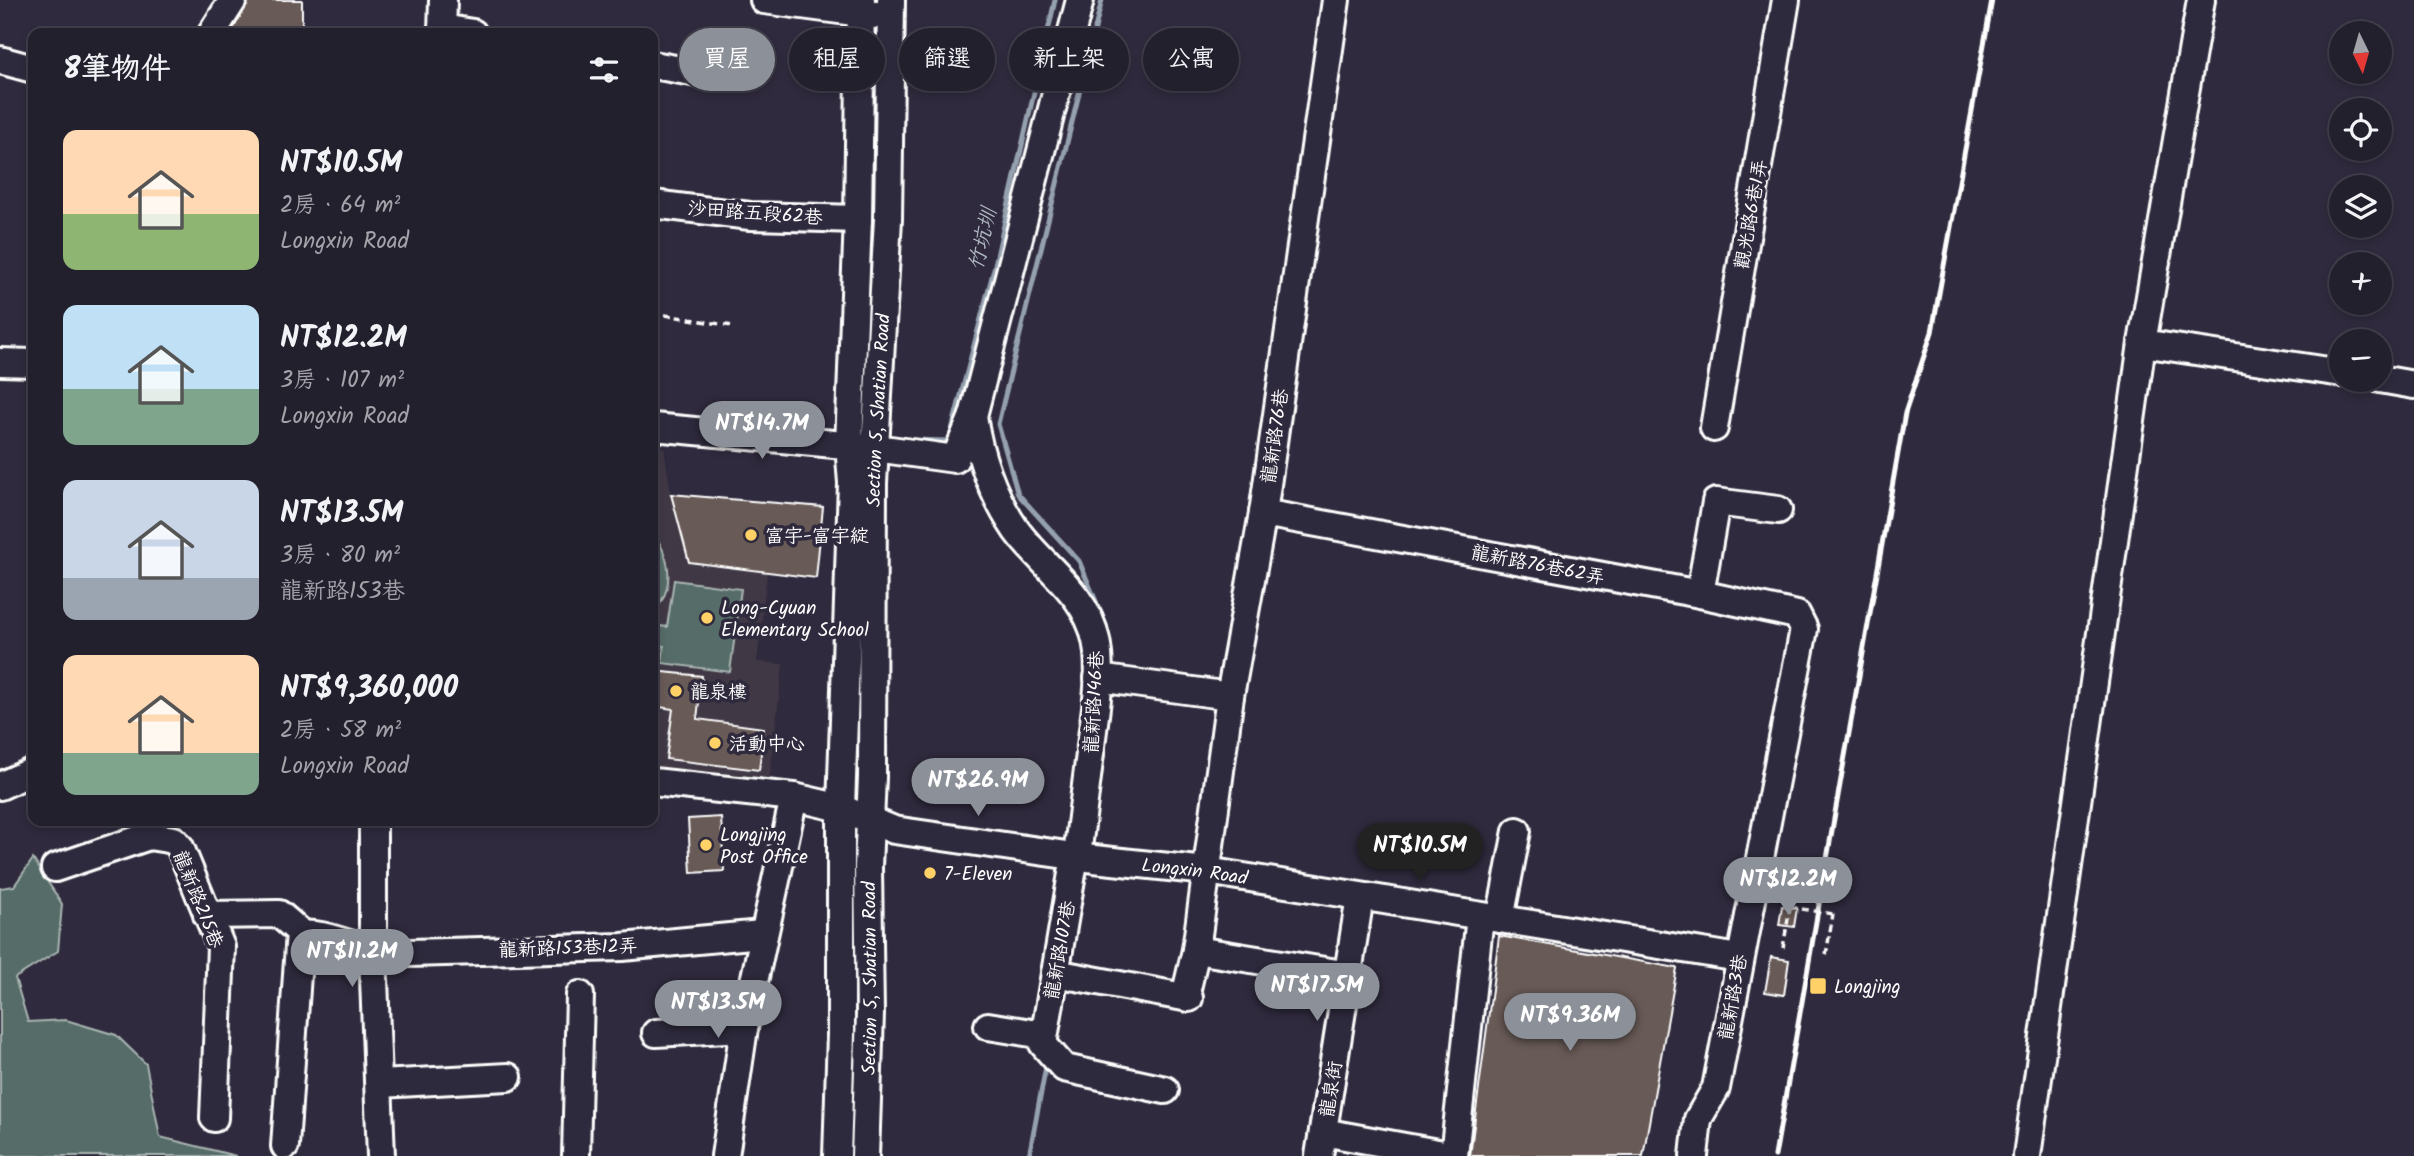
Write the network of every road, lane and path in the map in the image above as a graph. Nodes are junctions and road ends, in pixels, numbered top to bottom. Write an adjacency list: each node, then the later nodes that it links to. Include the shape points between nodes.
1 (233, 0): 10 (street)
2 (443, 0): 11 (street)
3 (764, 0): 8 (street)
4 (1080, 0): 26 (street)
5 (1336, 0): 32 (street, 龍新路76巷)
6 (1786, 0): 28 (street, 觀光路6巷1弄)
7 (2201, 0): 20 (street)
8 (861, 7): 9 (street); 17 (street, Section 5, Shatian Road)
9 (891, 8): 30 (street, Section 5, Shatian Road, via 888,219)
10 (215, 28)
11 (442, 28)
12 (0, 60): 14 (street)
13 (658, 66): 15 (street)
14 (28, 68)
15 (679, 70)
16 (658, 205): 17 (street, 沙田路五段62巷, via 750,216)
17 (858, 219): 29 (street, Section 5, Shatian Road)
18 (658, 314): 19 (path)
19 (732, 326)
20 (2142, 343): 23 (street); 79 (street)
21 (0, 362): 22 (street)
22 (28, 363)
23 (2329, 371)
24 (2392, 381): 25 (street)
25 (2414, 384)
26 (973, 416): 30 (street, via 955,459); 35 (street, 龍新路146巷, via 982,460 1001,504 1017,531 1060,576 1086,612)
27 (658, 427): 29 (street)
28 (1714, 428)
29 (849, 445): 30 (street); 41 (street, Section 5, Shatian Road, via 852,483)
30 (877, 448): 42 (street, Section 5, Shatian Road)
31 (1778, 510): 33 (street, via 1716,502)
32 (1264, 513): 33 (street, 龍新路76巷62弄); 36 (street, 龍新路76巷)
33 (1700, 594): 34 (street, 龍新路76巷62弄, via 1797,615)
34 (1804, 629): 58 (street, 龍新路3巷)
35 (1107, 679): 36 (street); 46 (street, 龍新路146巷)
36 (1230, 696): 48 (street, 龍新路76巷)
37 (28, 773): 39 (street)
38 (658, 783): 40 (street, Longxin Road)
39 (0, 786)
40 (794, 797): 41 (street, Longxin Road); 52 (street)
41 (841, 808): 42 (street, Longxin Road); 75 (street, Section 5, Shatian Road)
42 (869, 820): 46 (street, Longxin Road, via 894,830); 76 (street, Section 5, Shatian Road)
43 (373, 826): 56 (street)
44 (158, 829): 47 (street); 50 (street, 龍新路215巷, via 180,847)
45 (1517, 831): 51 (street)
46 (1082, 857): 48 (street, Longxin Road); 59 (street, 龍新路107巷)
47 (55, 868)
48 (1207, 871): 49 (street, Longxin Road); 55 (street, 龍新路76巷)
49 (1360, 897): 51 (street, Longxin Road); 60 (street, 龍泉街)
50 (207, 915): 53 (street, via 279,914); 69 (street, 龍新路215巷, via 222,966)
51 (1490, 918): 58 (street, Longxin Road); 77 (street)
52 (762, 933): 56 (street, 龍新路153巷12弄, via 622,947); 63 (street)
53 (300, 935): 56 (street, 龍新路153巷12弄, via 327,935); 71 (street)
54 (1783, 948): 57 (path, bridge, via 1790,907 1833,914)
55 (1196, 950): 59 (street, 龍新路76巷, via 1187,997); 60 (street)
56 (373, 951): 67 (street)
57 (1826, 955)
58 (1739, 958): 78 (street, 龍新路3巷, via 1716,1088 1698,1119)
59 (1061, 975): 65 (street, 龍新路107巷)
60 (1349, 975): 70 (street, 龍泉街)
61 (580, 995): 73 (street)
62 (988, 1026): 65 (street)
63 (744, 1028): 64 (street); 74 (street)
64 (656, 1033)
65 (1047, 1046): 68 (street, via 1064,1068)
66 (508, 1077): 67 (street)
67 (380, 1084): 72 (street)
68 (1165, 1090)
69 (214, 1118)
70 (1321, 1144): 77 (street)
71 (285, 1146)
72 (381, 1156)
73 (576, 1156)
74 (725, 1156)
75 (838, 1156)
76 (865, 1156)
77 (1454, 1156)
78 (1694, 1156)
79 (2028, 1156)

